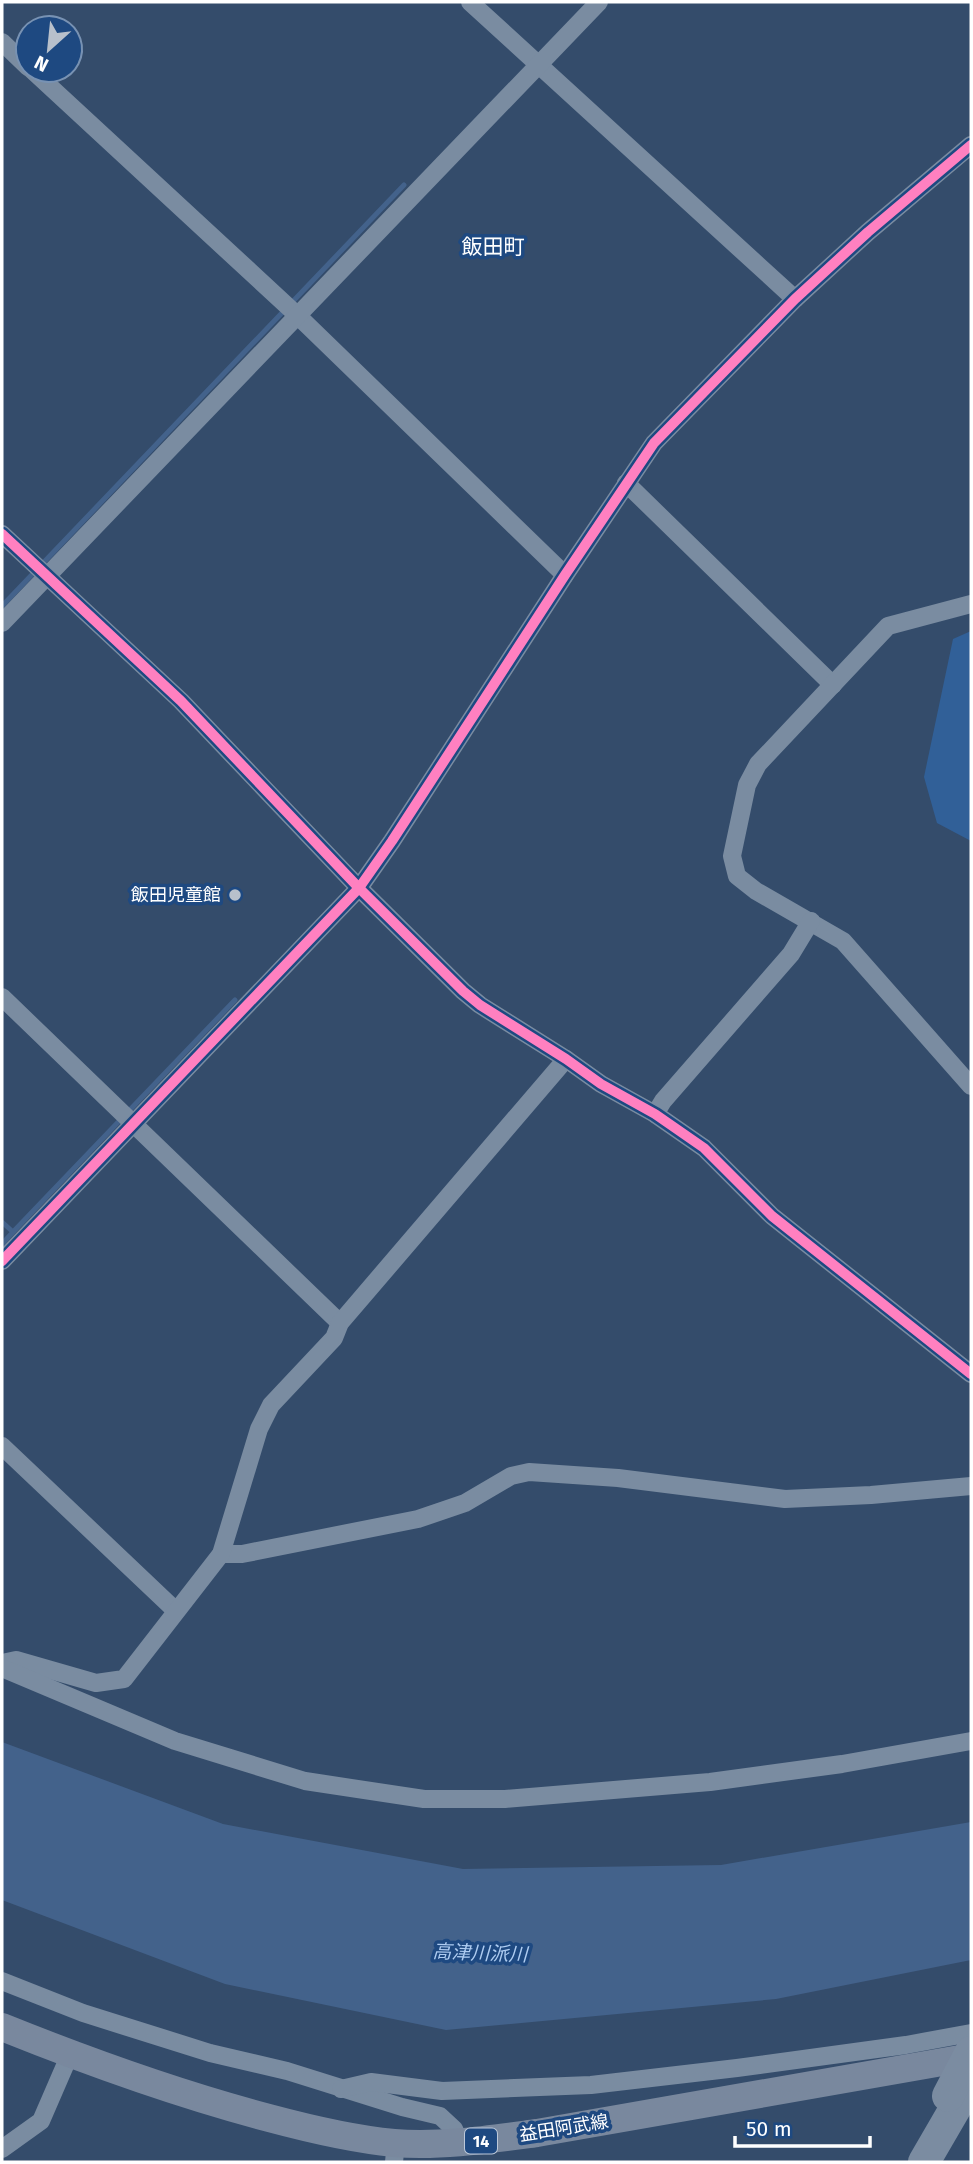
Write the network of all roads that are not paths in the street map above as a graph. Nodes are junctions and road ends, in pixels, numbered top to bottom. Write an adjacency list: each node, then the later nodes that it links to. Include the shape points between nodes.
1 (470, 2): 3 (street)
2 (599, 2): 3 (street)
3 (540, 64): 6 (street); 7 (street)
4 (47, 84): 7 (street)
5 (971, 145): 6 (street)
6 (795, 299): 8 (street, via 654,443)
7 (297, 316): 10 (street); 11 (street)
8 (626, 483): 10 (street); 14 (street)
9 (2, 534): 11 (street)
10 (565, 575): 15 (street)
11 (46, 577): 13 (street); 15 (street, via 181,701)
12 (971, 604): 14 (street, via 888,626)
13 (2, 623)
14 (833, 685): 16 (street, via 758,764 747,785 732,856 737,876 755,891)
15 (359, 888): 18 (street, via 463,991); 21 (street)
16 (811, 920): 19 (street, via 843,941); 20 (street, via 791,954)
17 (2, 997): 21 (street)
18 (566, 1059): 20 (street); 23 (street)
19 (971, 1086)
20 (655, 1114): 24 (street, via 704,1148 772,1216)
21 (134, 1124): 22 (street); 23 (street)
22 (2, 1261)
23 (340, 1323): 27 (street, via 334,1338 271,1405 259,1429)
24 (971, 1374)
25 (2, 1446): 28 (street)
26 (971, 1486): 27 (street, via 785,1499 529,1472 512,1476 465,1503 418,1519 242,1554)
27 (220, 1554): 28 (street)
28 (176, 1611): 29 (street, via 124,1679 96,1683 16,1660)
29 (2, 1666): 30 (street, via 175,1741 305,1781 424,1799 505,1799 710,1782)
30 (971, 1741)
31 (2, 1981): 36 (street, via 83,2013)
32 (2, 2027): 34 (main road, 益田阿武線 / 14)
33 (971, 2033): 36 (street, via 591,2085 442,2091 371,2082)
34 (70, 2054): 39 (street, via 41,2121); 40 (main road, 益田阿武線 / 14, via 210,2102)
35 (971, 2055): 37 (highway, bridge); 38 (main road, 益田阿武線 / 14, via 537,2133)
36 (341, 2089): 38 (street, via 440,2116)
37 (960, 2093): 41 (highway); 42 (highway)
38 (460, 2142): 40 (main road, 益田阿武線 / 14)
39 (2, 2149)
40 (395, 2153)
41 (906, 2162)
42 (923, 2162)

